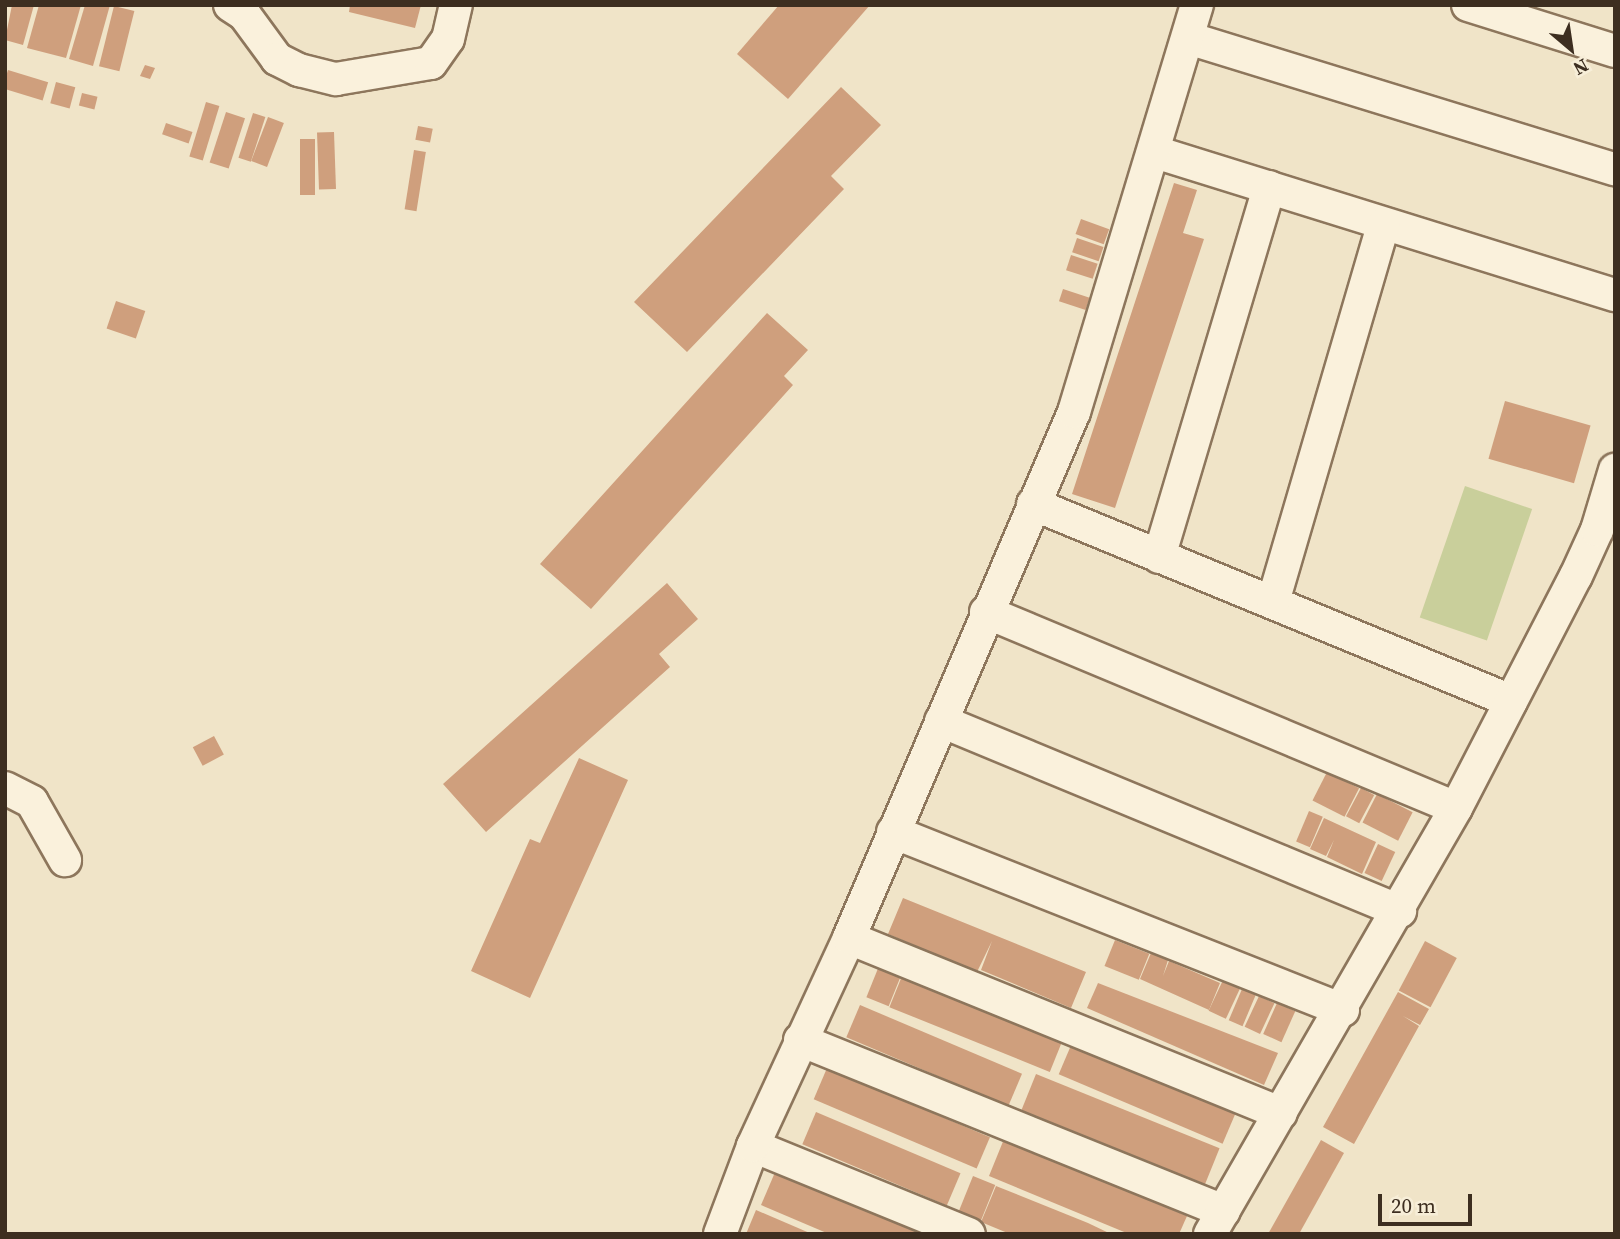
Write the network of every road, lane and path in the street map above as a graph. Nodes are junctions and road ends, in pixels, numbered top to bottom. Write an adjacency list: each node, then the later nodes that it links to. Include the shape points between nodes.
1 (230, 5): 2 (street, via 244,14 277,59 336,79 431,63 448,39)
2 (456, 5)
3 (1197, 5): 5 (street)
4 (1468, 5): 6 (street)
5 (1188, 38): 7 (street); 8 (street)
6 (1615, 51)
7 (1155, 152): 9 (street); 13 (street, via 1074,412)
8 (1615, 169)
9 (1269, 187): 10 (street); 14 (street)
10 (1383, 225): 11 (street); 15 (street)
11 (1615, 295)
12 (1615, 470): 17 (street, via 1597,530)
13 (1033, 505): 14 (street); 16 (street)
14 (1159, 557): 15 (street)
15 (1273, 602): 17 (street)
16 (986, 612): 18 (street); 20 (street)
17 (1511, 701): 20 (street)
18 (941, 721): 21 (street); 23 (street)
19 (5, 788): 22 (street, via 32,802)
20 (1456, 808): 23 (street)
21 (893, 832): 24 (street); 25 (street)
22 (65, 860)
23 (1400, 911): 25 (street)
24 (849, 938): 26 (street); 27 (street)
25 (1343, 1010): 27 (street)
26 (800, 1040): 28 (street); 29 (street)
27 (1281, 1113): 29 (street)
28 (752, 1146): 30 (street); 31 (street)
29 (1217, 1222)
30 (720, 1234)
31 (969, 1234)

